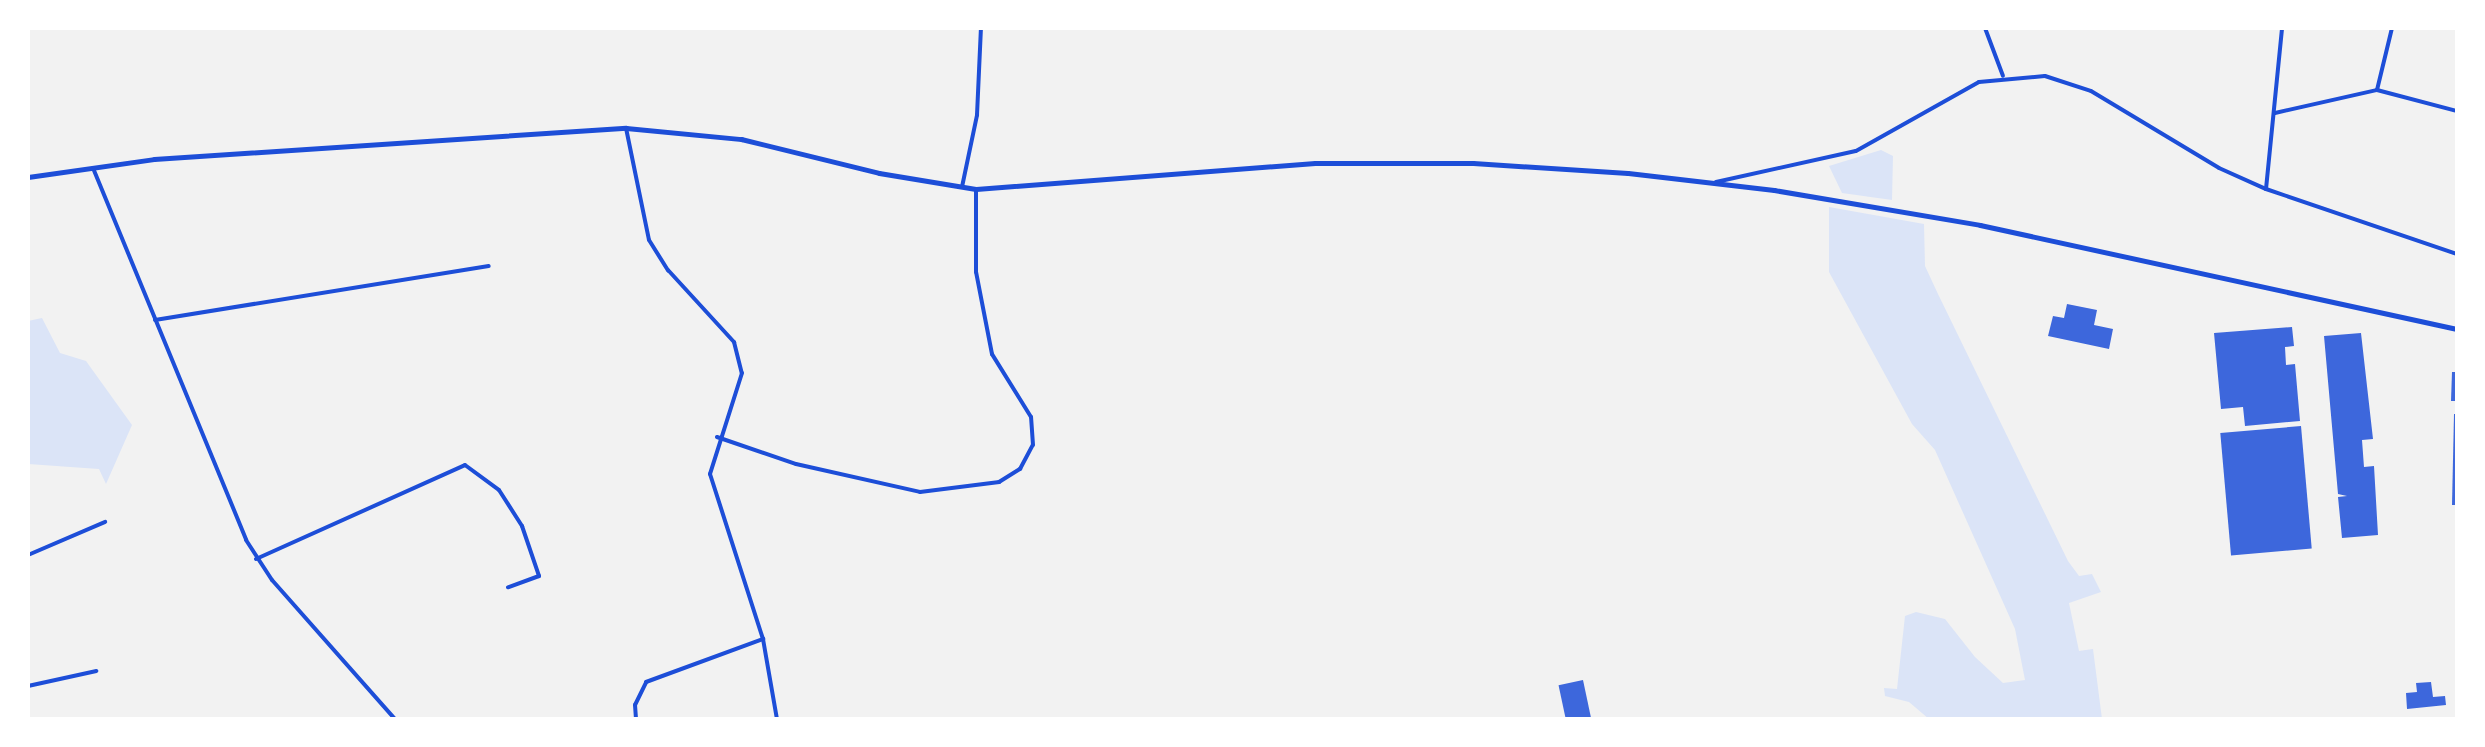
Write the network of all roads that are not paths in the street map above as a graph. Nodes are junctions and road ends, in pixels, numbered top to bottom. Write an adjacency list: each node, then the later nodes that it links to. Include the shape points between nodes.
1 (981, 28): 13 (street, via 977,115)
2 (1985, 28): 5 (street)
3 (2282, 28): 8 (street)
4 (2392, 28): 6 (street)
5 (2003, 76): 12 (street, via 1979,82 1856,151); 15 (street, via 2045,76 2091,91 2219,168)
6 (2377, 90): 7 (street); 8 (street)
7 (2457, 111)
8 (2275, 113): 15 (street)
9 (626, 128): 10 (main road, via 388,140); 13 (main road, via 741,139 874,172); 20 (street, via 649,240 668,270 734,342 742,373)
10 (92, 166): 11 (main road); 18 (street)
11 (28, 177)
12 (1716, 182): 14 (main road, via 1473,163 1315,163); 19 (main road, via 2024,234)
13 (962, 187): 14 (main road)
14 (976, 189): 20 (street, via 976,272 992,354 1031,417 1033,445 1020,469 999,482 920,492 796,464)
15 (2266, 189): 16 (street)
16 (2457, 254)
17 (489, 266): 18 (street)
18 (155, 320): 23 (street)
19 (2457, 329)
20 (717, 437): 25 (street, via 710,474 716,501)
21 (105, 522): 22 (street)
22 (28, 555)
23 (256, 559): 24 (street, via 465,465 478,470 509,502 539,576); 28 (street)
24 (508, 587)
25 (763, 639): 29 (street, via 646,682 635,705); 30 (street)
26 (96, 671): 27 (street)
27 (28, 686)
28 (395, 719)
29 (636, 719)
30 (777, 719)

